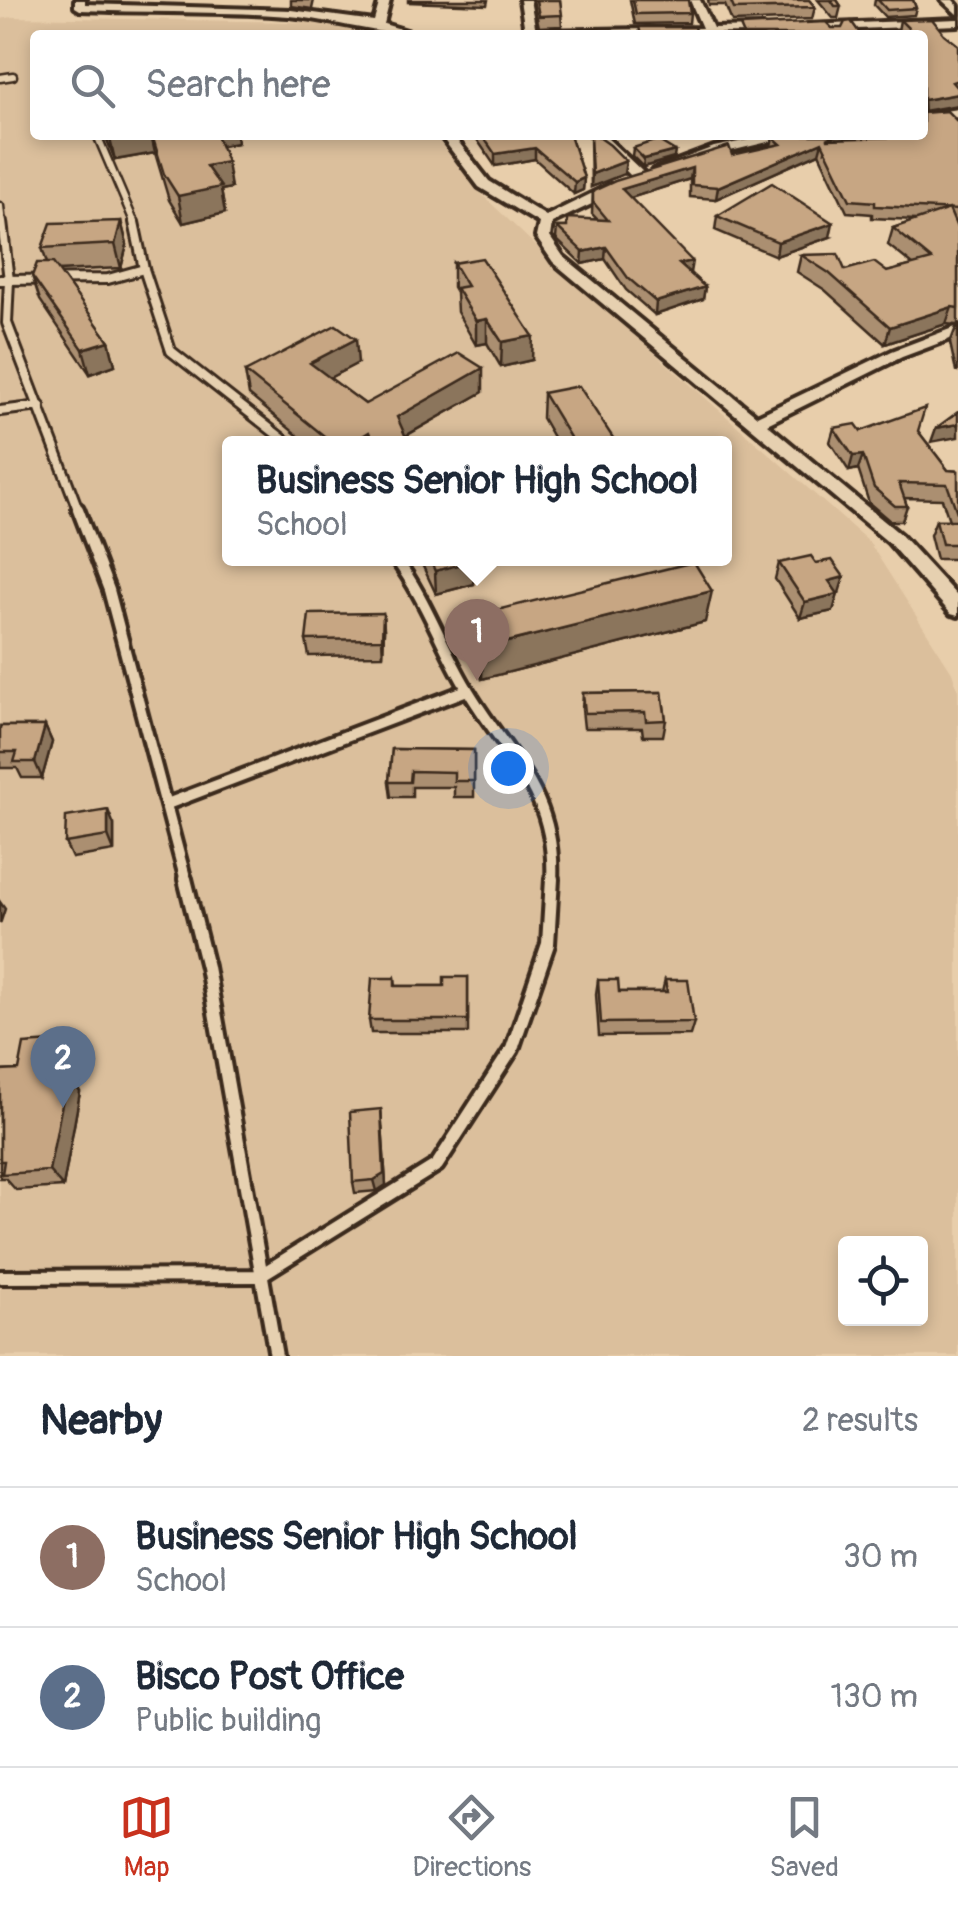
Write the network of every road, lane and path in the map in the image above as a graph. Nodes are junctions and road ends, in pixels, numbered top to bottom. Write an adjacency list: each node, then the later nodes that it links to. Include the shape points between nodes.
1 (80, 0): 8 (street, via 80,7)
2 (385, 0): 8 (street)
3 (525, 0): 13 (street)
4 (695, 0): 14 (street)
5 (947, 0): 6 (street)
6 (958, 12)
7 (958, 22): 9 (street)
8 (379, 23): 12 (street)
9 (828, 27): 11 (street)
10 (776, 29): 15 (street)
11 (794, 29)
12 (397, 30)
13 (530, 30)
14 (710, 30)
15 (764, 30)
16 (13, 76): 17 (lane)
17 (0, 78)
18 (958, 113): 19 (street)
19 (928, 116)
20 (99, 140): 27 (lane, via 132,212)
21 (450, 140): 26 (street, via 484,184)
22 (602, 140): 24 (street)
23 (768, 140): 24 (street)
24 (640, 177): 26 (street)
25 (0, 206): 28 (lane)
26 (546, 220): 32 (street, via 543,237 558,259)
27 (144, 269): 28 (lane, via 108,278); 33 (lane, via 171,351)
28 (4, 280): 30 (lane, via 7,323)
29 (958, 331): 32 (street)
30 (40, 406): 31 (lane); 37 (lane, via 109,590)
31 (0, 411)
32 (754, 424): 35 (street, via 895,539)
33 (278, 436)
34 (401, 566): 36 (lane)
35 (958, 609)
36 (468, 690): 37 (lane); 38 (lane, via 514,753 544,812 553,861 548,944 512,1049 437,1165)
37 (167, 804): 38 (lane, via 206,967)
38 (259, 1276): 39 (lane); 40 (lane)
39 (0, 1277)
40 (276, 1356)

